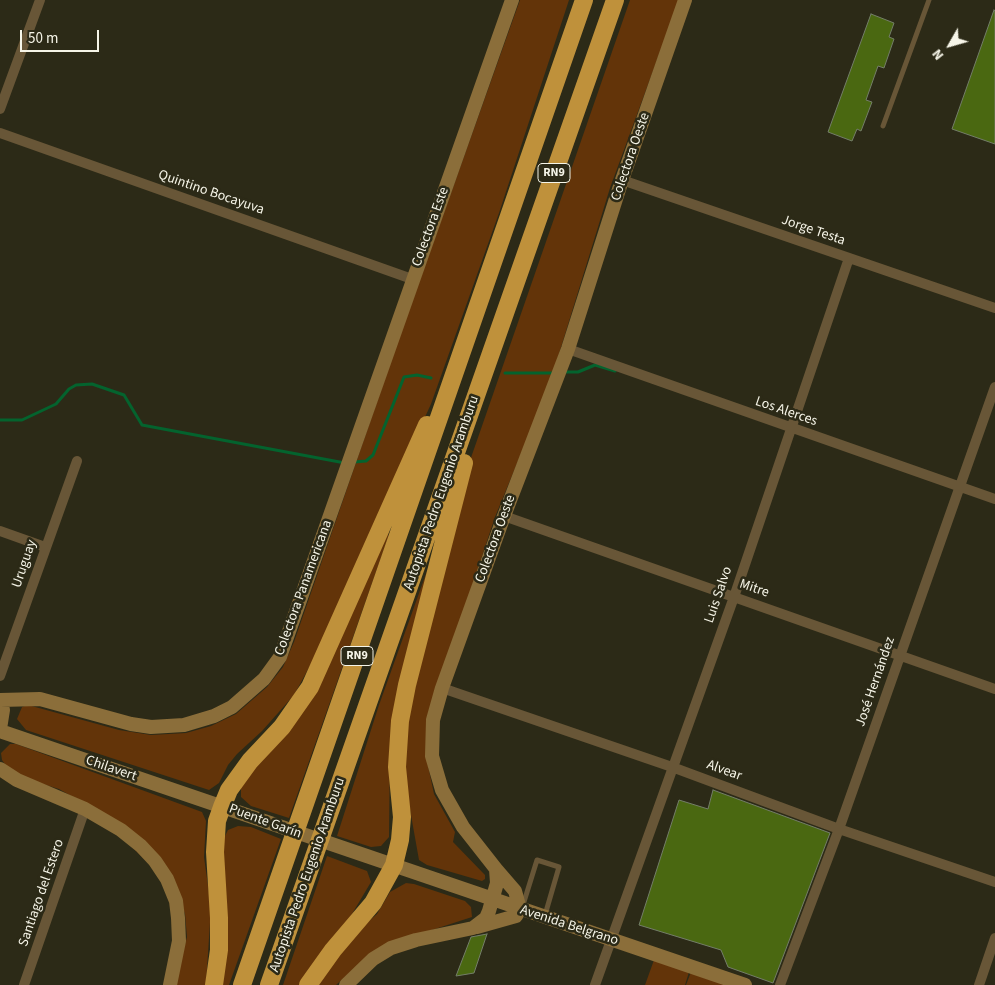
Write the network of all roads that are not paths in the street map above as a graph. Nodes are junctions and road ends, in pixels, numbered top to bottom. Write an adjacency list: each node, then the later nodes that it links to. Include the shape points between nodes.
1 (40, 0): 8 (street)
2 (512, 0): 14 (street, Colectora Este)
3 (584, 0): 16 (highway, Autopista Pedro Eugenio Aramburu / RN9)
4 (615, 0): 9 (highway, Autopista Pedro Eugenio Aramburu / RN9)
5 (622, 0): 9 (highway)
6 (685, 0): 12 (street, Colectora Oeste)
7 (930, 0): 10 (lane)
8 (0, 109)
9 (574, 116): 17 (highway, Autopista Pedro Eugenio Aramburu / RN9)
10 (883, 126)
11 (0, 133): 14 (street, Quintino Bocayuva)
12 (622, 180): 13 (street, Jorge Testa); 18 (street, Colectora Oeste)
13 (849, 258): 15 (street, Jorge Testa); 20 (street, Luis Salvo)
14 (412, 278): 21 (street, Colectora Este)
15 (995, 308)
16 (472, 327): 37 (highway, via 310,687 282,727 250,761 229,790); 52 (highway, Autopista Pedro Eugenio Aramburu / RN9)
17 (494, 346): 40 (highway, via 400,720 397,766 402,817); 53 (highway, Autopista Pedro Eugenio Aramburu / RN9)
18 (568, 349): 20 (street, Los Alerces); 25 (street, Colectora Oeste)
19 (995, 387): 23 (street, José Hernández)
20 (791, 428): 23 (street, Los Alerces); 28 (street, Luis Salvo)
21 (352, 455): 33 (street, Colectora Panamericana, via 280,656 257,686 232,706 198,722 151,727 40,699)
22 (76, 461): 27 (street, Uruguay)
23 (960, 487): 24 (street, Los Alerces); 29 (street, José Hernández)
24 (995, 499)
25 (504, 516): 28 (street, Mitre); 31 (street, Colectora Oeste)
26 (0, 531): 27 (street)
27 (45, 547): 30 (street, Uruguay)
28 (734, 597): 29 (street, Mitre); 35 (street, Luis Salvo)
29 (900, 655): 32 (street, Mitre); 39 (street, José Hernández)
30 (0, 676)
31 (442, 688): 35 (street, Alvear); 41 (street, Colectora Oeste, via 432,736 437,776 463,827)
32 (995, 689)
33 (0, 699): 34 (street, Colectora Panamericana, via 4,710)
34 (0, 730): 37 (street, Chilavert)
35 (672, 767): 39 (street, Alvear); 48 (street, Luis Salvo)
36 (0, 769): 38 (street, via 17,780)
37 (222, 807): 40 (street, Puente Garín); 51 (highway, via 217,821 215,852 220,918)
38 (85, 809): 49 (street, via 141,846 166,879 176,901 178,918 179,941); 50 (street, Santiago del Estero)
39 (839, 829): 42 (street, Alvear); 58 (street, José Hernández)
40 (394, 865): 43 (street, Avenida Belgrano); 54 (highway, via 368,910)
41 (496, 868): 43 (street, via 497,883); 44 (street, Colectora Oeste, via 515,891)
42 (995, 882)
43 (492, 900): 44 (street, Avenida Belgrano); 46 (street, via 486,918)
44 (521, 910): 45 (street, Avenida Belgrano); 45 (lane, via 537,860 559,867); 46 (street, via 516,916)
45 (544, 918): 48 (street, Avenida Belgrano)
46 (473, 928): 55 (street, via 391,948 373,959)
47 (995, 938): 59 (street)
48 (611, 940): 56 (street, Luis Salvo); 57 (street, Avenida Belgrano)
49 (172, 980)
50 (24, 985)
51 (214, 985)
52 (242, 985)
53 (269, 985)
54 (308, 985)
55 (346, 985)
56 (595, 985)
57 (745, 985)
58 (780, 985)
59 (979, 985)

